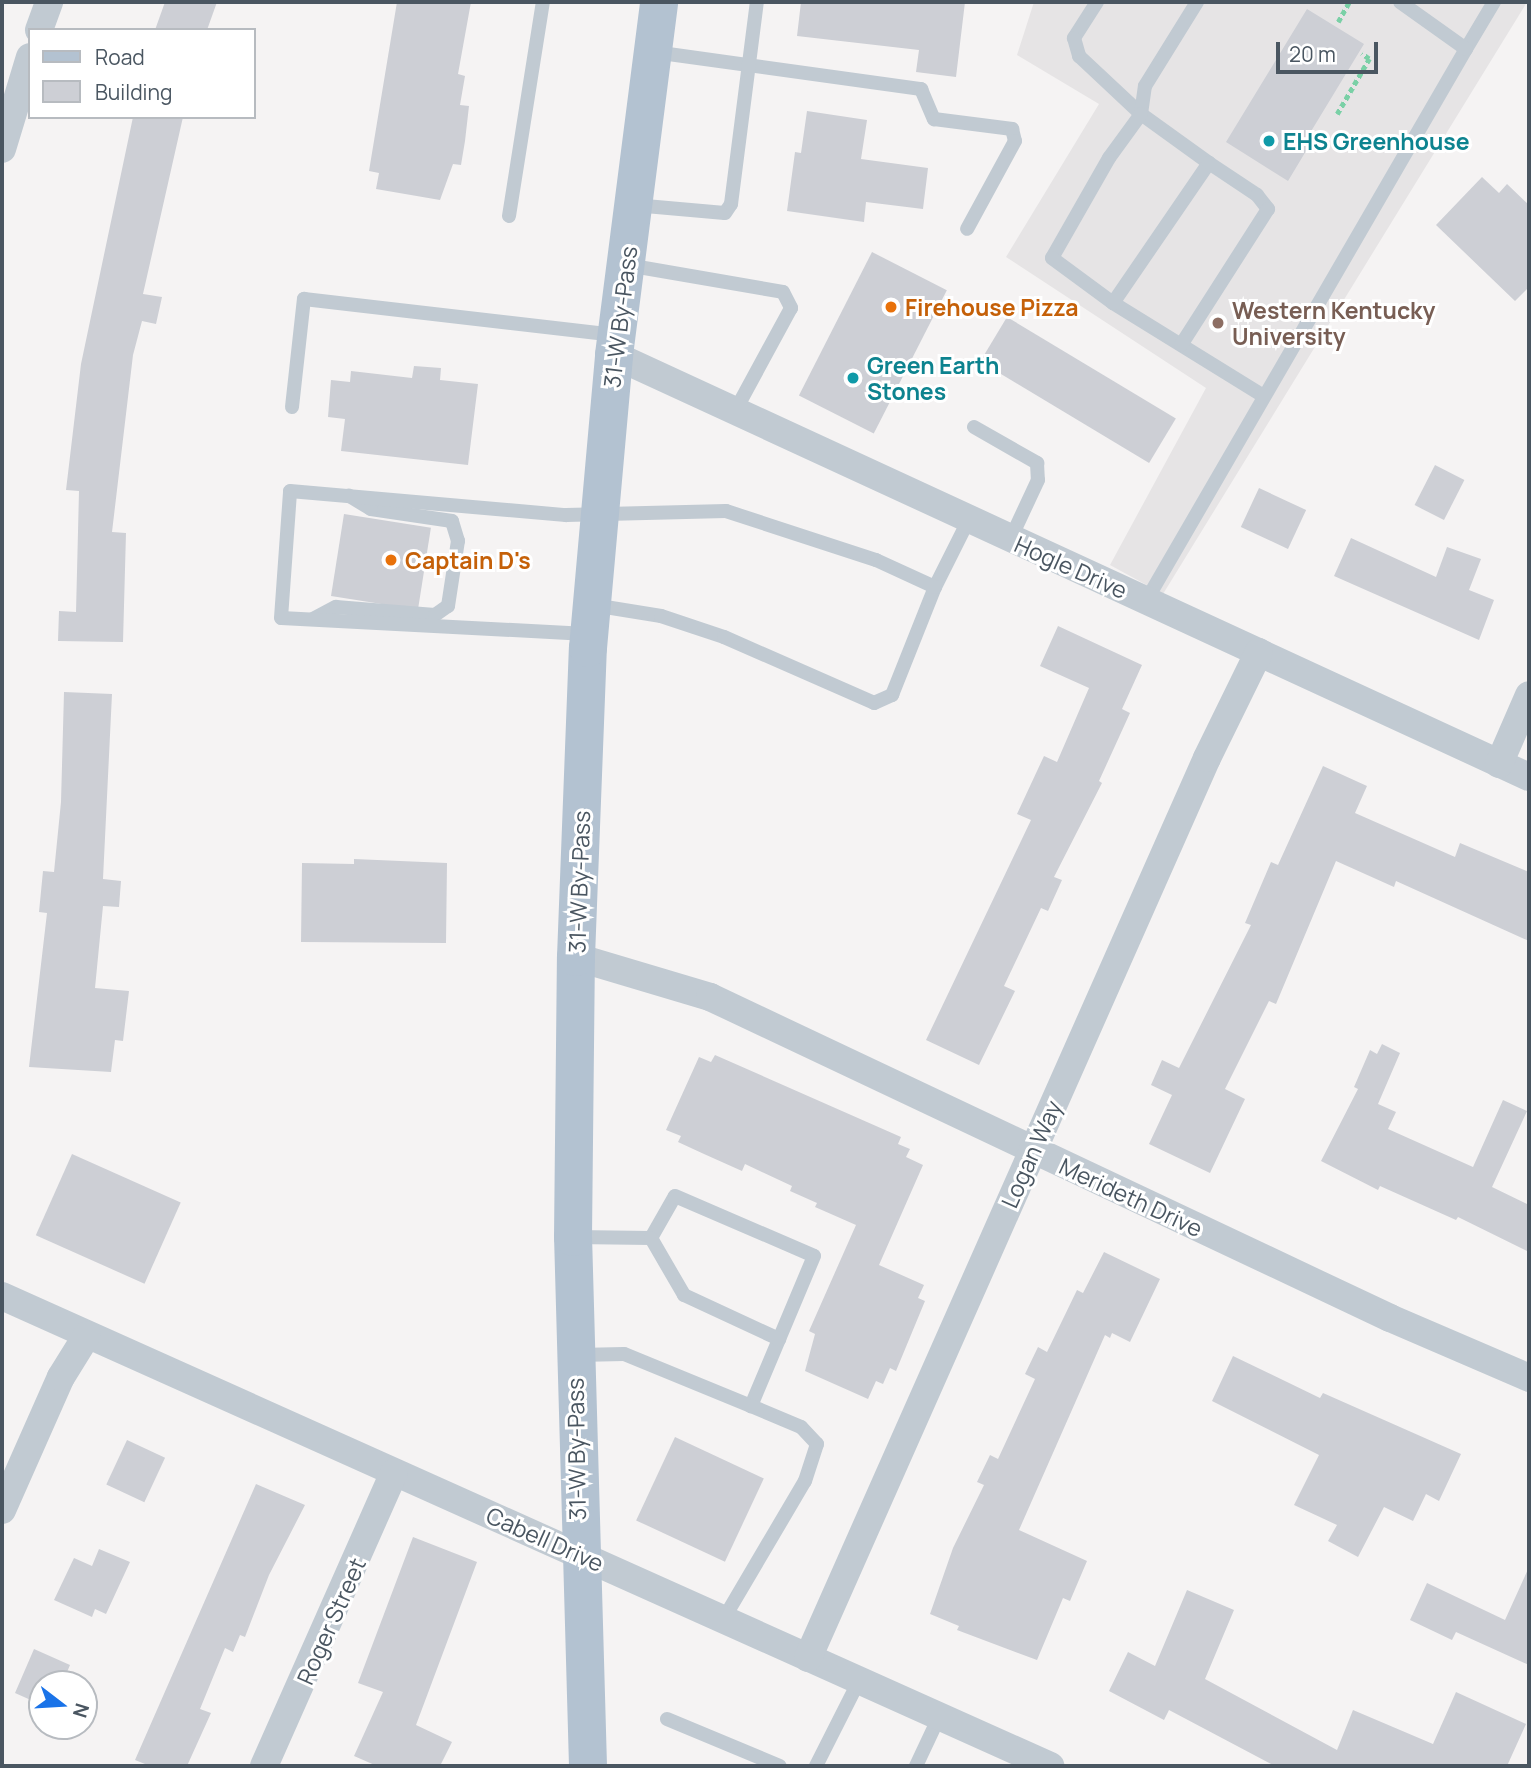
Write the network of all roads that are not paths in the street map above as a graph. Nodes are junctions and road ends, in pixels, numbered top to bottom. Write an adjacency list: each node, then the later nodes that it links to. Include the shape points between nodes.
1 (49, 2): 9 (street)
2 (543, 2): 18 (lane)
3 (659, 2): 11 (main road, 31-W By-Pass)
4 (757, 2): 13 (lane)
5 (1097, 2): 14 (lane, via 1074,38 1080,56)
6 (1197, 2): 14 (lane, via 1145,86)
7 (1400, 2): 10 (lane)
8 (1494, 2): 10 (lane)
9 (40, 28)
10 (1466, 49): 24 (lane)
11 (652, 52): 13 (lane); 17 (main road, 31-W By-Pass)
12 (28, 64): 15 (street)
13 (749, 64): 17 (lane, via 732,204 725,213); 19 (lane, via 921,89 934,119 1012,129 1015,141)
14 (1141, 114): 16 (lane); 21 (lane, via 1109,158 1052,258)
15 (2, 149)
16 (1209, 163): 21 (lane); 23 (lane, via 1257,195 1268,209)
17 (633, 205): 20 (main road, 31-W By-Pass)
18 (509, 216)
19 (967, 229)
20 (625, 265): 22 (main road, 31-W By-Pass); 26 (lane, via 783,292 791,308)
21 (1113, 303): 23 (lane)
22 (615, 345): 25 (lane, via 304,299); 26 (street, Hogle Drive); 29 (main road, 31-W By-Pass)
23 (1181, 345): 24 (lane)
24 (1262, 395): 33 (lane)
25 (292, 407)
26 (734, 413): 30 (street, Hogle Drive)
27 (974, 428): 31 (lane, via 1037,463 1038,480)
28 (344, 493): 29 (lane); 34 (lane, via 290,491 281,618); 34 (lane, via 372,509 452,521 458,541 448,606 435,615 336,607)
29 (600, 515): 32 (lane, via 698,509 741,513 876,560); 35 (main road, 31-W By-Pass)
30 (968, 522): 31 (street, Hogle Drive); 32 (lane)
31 (1010, 540): 33 (street, Hogle Drive)
32 (935, 587): 35 (lane, via 892,695 874,703 724,637 661,616)
33 (1146, 601): 36 (street, Hogle Drive)
34 (313, 619): 35 (lane)
35 (590, 619): 40 (main road, 31-W By-Pass)
36 (1259, 652): 38 (street, Hogle Drive); 41 (street, Logan Way)
37 (1529, 695): 38 (street)
38 (1499, 764): 39 (street, Hogle Drive)
39 (1529, 777)
40 (576, 957): 41 (street, Merideth Drive, via 710,997); 42 (main road, 31-W By-Pass)
41 (1033, 1151): 48 (street, Merideth Drive); 54 (street, Logan Way, via 892,1478)
42 (573, 1237): 43 (lane); 47 (main road, 31-W By-Pass)
43 (651, 1238): 46 (lane, via 684,1295); 46 (lane, via 675,1196 814,1256)
44 (2, 1296): 45 (street, Cabell Drive)
45 (88, 1335): 50 (street, Cabell Drive); 51 (street, via 61,1377)
46 (779, 1339): 49 (lane)
47 (574, 1355): 49 (lane, via 624,1354); 52 (main road, 31-W By-Pass)
48 (1529, 1378)
49 (751, 1406): 53 (lane, via 801,1427 817,1444 799,1492)
50 (394, 1473): 52 (street, Cabell Drive); 59 (street, Roger Street)
51 (2, 1510)
52 (579, 1554): 53 (street, Cabell Drive); 60 (main road, 31-W By-Pass)
53 (723, 1620): 54 (street, Cabell Drive)
54 (808, 1658): 55 (street, Cabell Drive)
55 (859, 1681): 56 (street, Cabell Drive); 62 (lane)
56 (940, 1715): 58 (street, Cabell Drive); 63 (lane)
57 (667, 1719): 61 (lane)
58 (1033, 1763)
59 (264, 1766)
60 (588, 1766)
61 (780, 1766)
62 (817, 1766)
63 (916, 1766)

